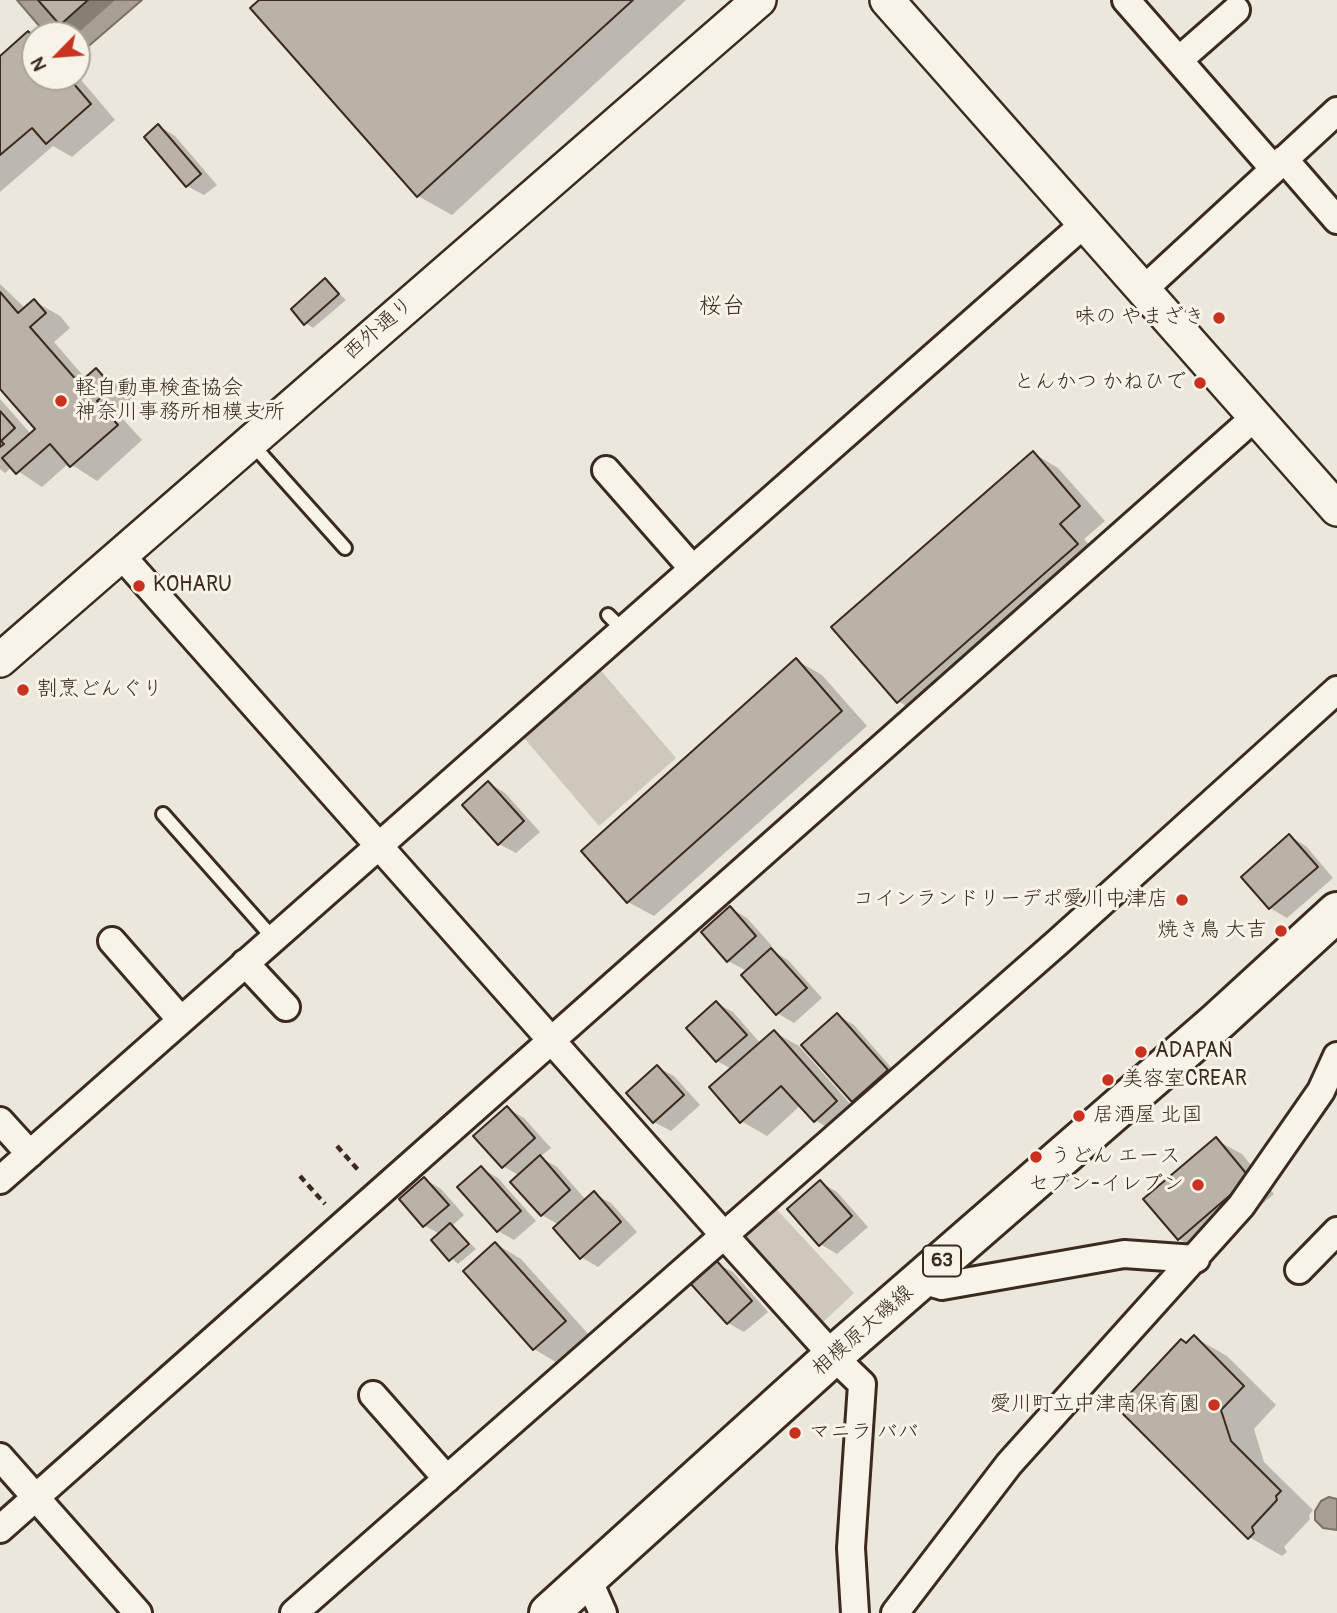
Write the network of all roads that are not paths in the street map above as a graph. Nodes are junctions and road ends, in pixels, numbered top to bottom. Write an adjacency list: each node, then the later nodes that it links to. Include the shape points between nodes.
1 (759, 0): 12 (street, 西外通り)
2 (887, 0): 9 (street)
3 (1126, 0): 5 (street)
4 (1236, 10): 5 (street)
5 (1179, 60): 7 (street)
6 (1337, 111): 7 (street)
7 (1278, 163): 8 (street); 10 (street)
8 (1337, 220)
9 (1084, 224): 10 (street); 17 (street)
10 (1143, 290): 11 (street)
11 (1255, 417): 14 (street); 28 (street)
12 (250, 441): 15 (lane); 16 (street, 西外通り)
13 (606, 470): 17 (street)
14 (1337, 509)
15 (345, 548)
16 (120, 554): 18 (street, 西外通り); 21 (street)
17 (693, 569): 21 (street, via 616,622)
18 (0, 660)
19 (1337, 690): 35 (street, via 1058,942)
20 (163, 814): 23 (lane)
21 (377, 846): 23 (street); 28 (street)
22 (1337, 912): 38 (main road, 相模原大磯線 / 63)
23 (273, 938): 25 (street)
24 (112, 941): 27 (street)
25 (245, 962): 26 (street); 27 (street)
26 (286, 1007)
27 (181, 1020): 32 (street)
28 (551, 1041): 35 (street); 43 (street)
29 (1337, 1056): 30 (street)
30 (1329, 1099): 36 (street)
31 (0, 1121): 32 (street)
32 (30, 1154): 33 (street)
33 (0, 1180)
34 (1337, 1231): 37 (street)
35 (723, 1234): 39 (street); 42 (street)
36 (1196, 1258): 38 (street, via 1124,1254 942,1286); 51 (street, via 1009,1464)
37 (1299, 1270)
38 (922, 1280): 39 (main road, 相模原大磯線 / 63)
39 (833, 1356): 45 (main road, 相模原大磯線 / 63); 50 (street, via 862,1384 851,1548)
40 (373, 1395): 42 (street)
41 (0, 1457): 43 (street)
42 (447, 1479): 47 (street)
43 (36, 1497): 44 (street); 46 (street)
44 (0, 1529)
45 (588, 1578): 48 (main road, 相模原大磯線 / 63); 49 (street)
46 (138, 1613)
47 (294, 1613)
48 (549, 1613)
49 (603, 1613)
50 (855, 1613)
51 (895, 1613)

